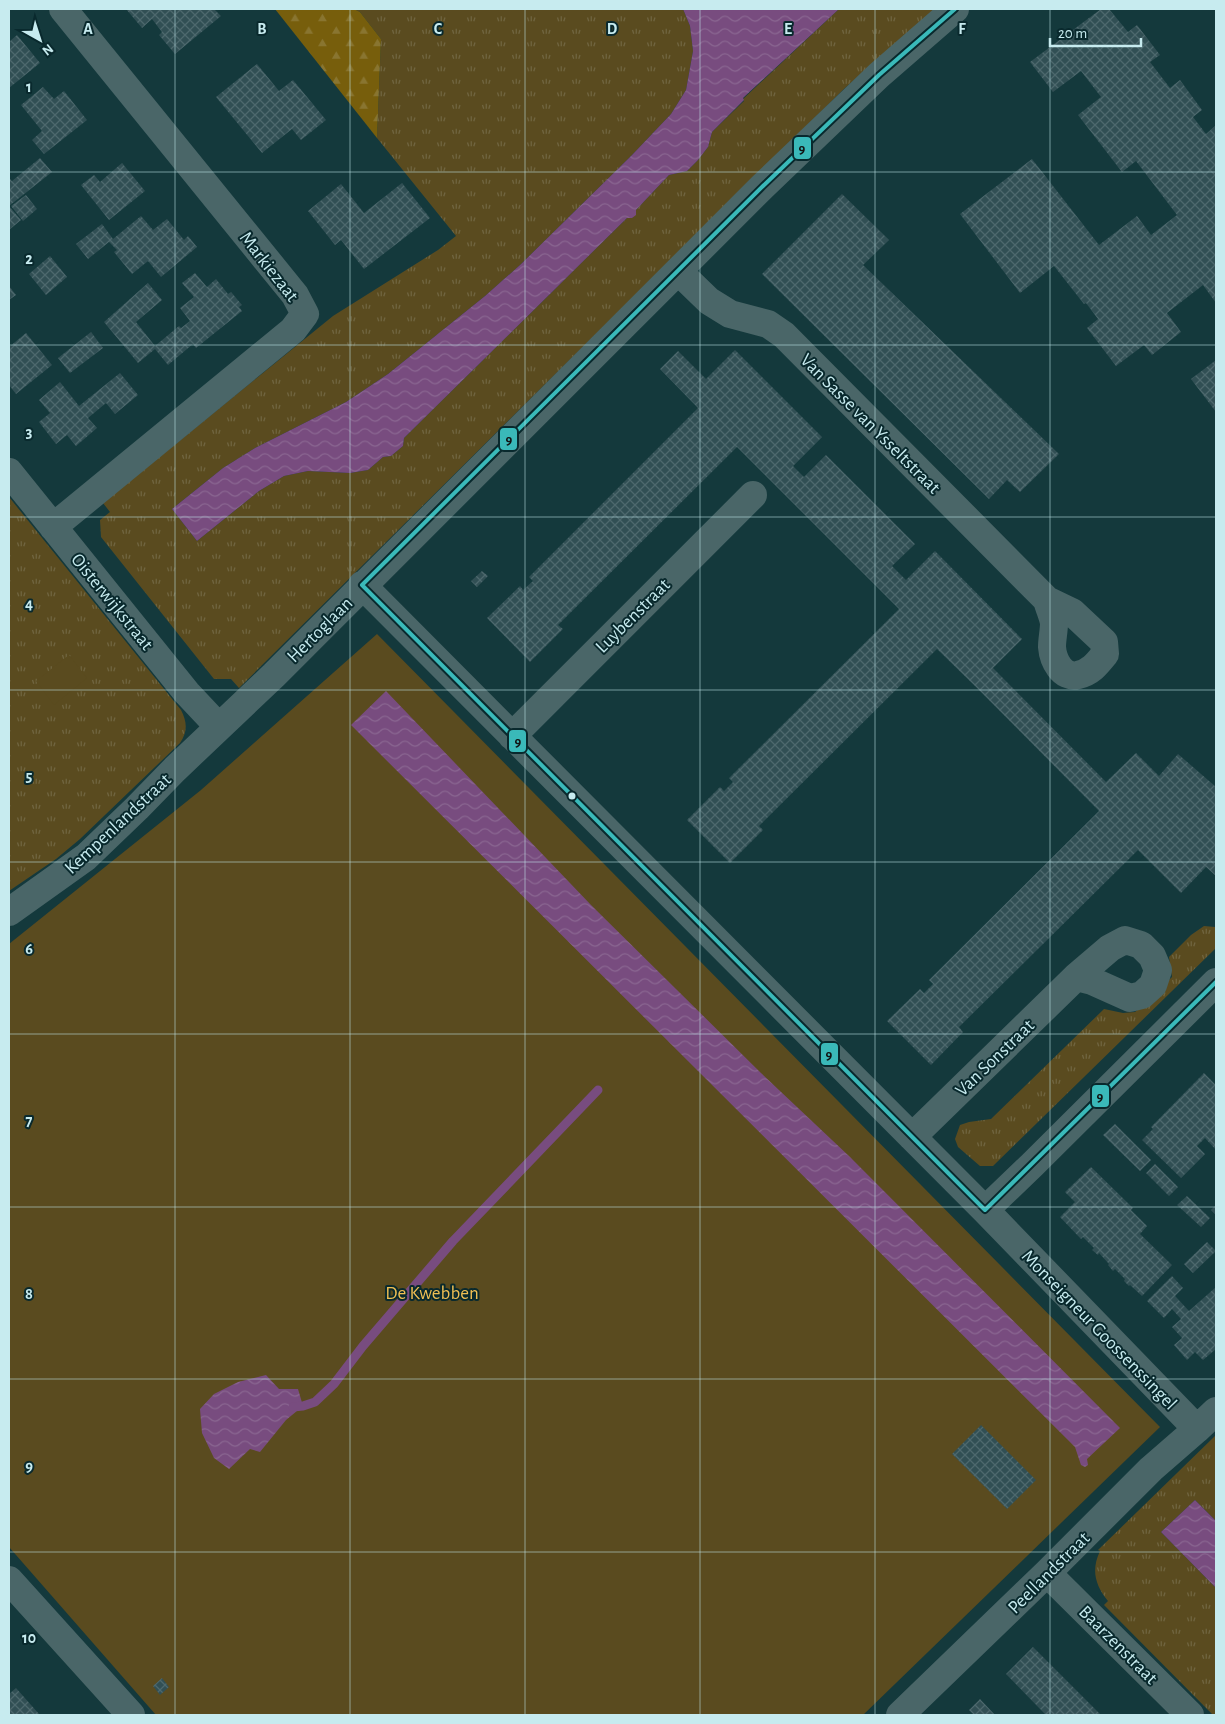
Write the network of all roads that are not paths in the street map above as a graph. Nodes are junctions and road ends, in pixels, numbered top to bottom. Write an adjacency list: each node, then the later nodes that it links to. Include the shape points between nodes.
1 (63, 9): 6 (street, Markiezaat, via 295,295 305,314 293,330)
2 (955, 9): 3 (street, Hertoglaan, via 879,75)
3 (678, 271): 7 (street, Hertoglaan); 8 (street, Van Sasse van Ysseltstraat, via 709,301 730,314 768,324 784,335)
4 (9, 472): 6 (street, Oisterwijkstraat)
5 (753, 495): 10 (street, Luybenstraat)
6 (52, 526): 9 (street, Oisterwijkstraat, via 187,693)
7 (362, 585): 9 (street, Hertoglaan); 10 (street, Monseigneur Goossenssingel)
8 (1047, 600)
9 (219, 727): 11 (street, Kempenlandstraat, via 86,857)
10 (512, 736): 14 (street, Monseigneur Goossenssingel)
11 (9, 912)
12 (1076, 977): 14 (street, Van Sonstraat)
13 (1216, 982): 15 (street)
14 (912, 1137): 15 (street, Monseigneur Goossenssingel)
15 (985, 1210): 16 (street, Monseigneur Goossenssingel)
16 (1206, 1420): 17 (street, Peellandstraat, via 1151,1469)
17 (1047, 1573): 20 (street, Peellandstraat); 21 (street, Baarzenstraat)
18 (9, 1580): 19 (street)
19 (131, 1715)
20 (900, 1715)
21 (1190, 1715)

